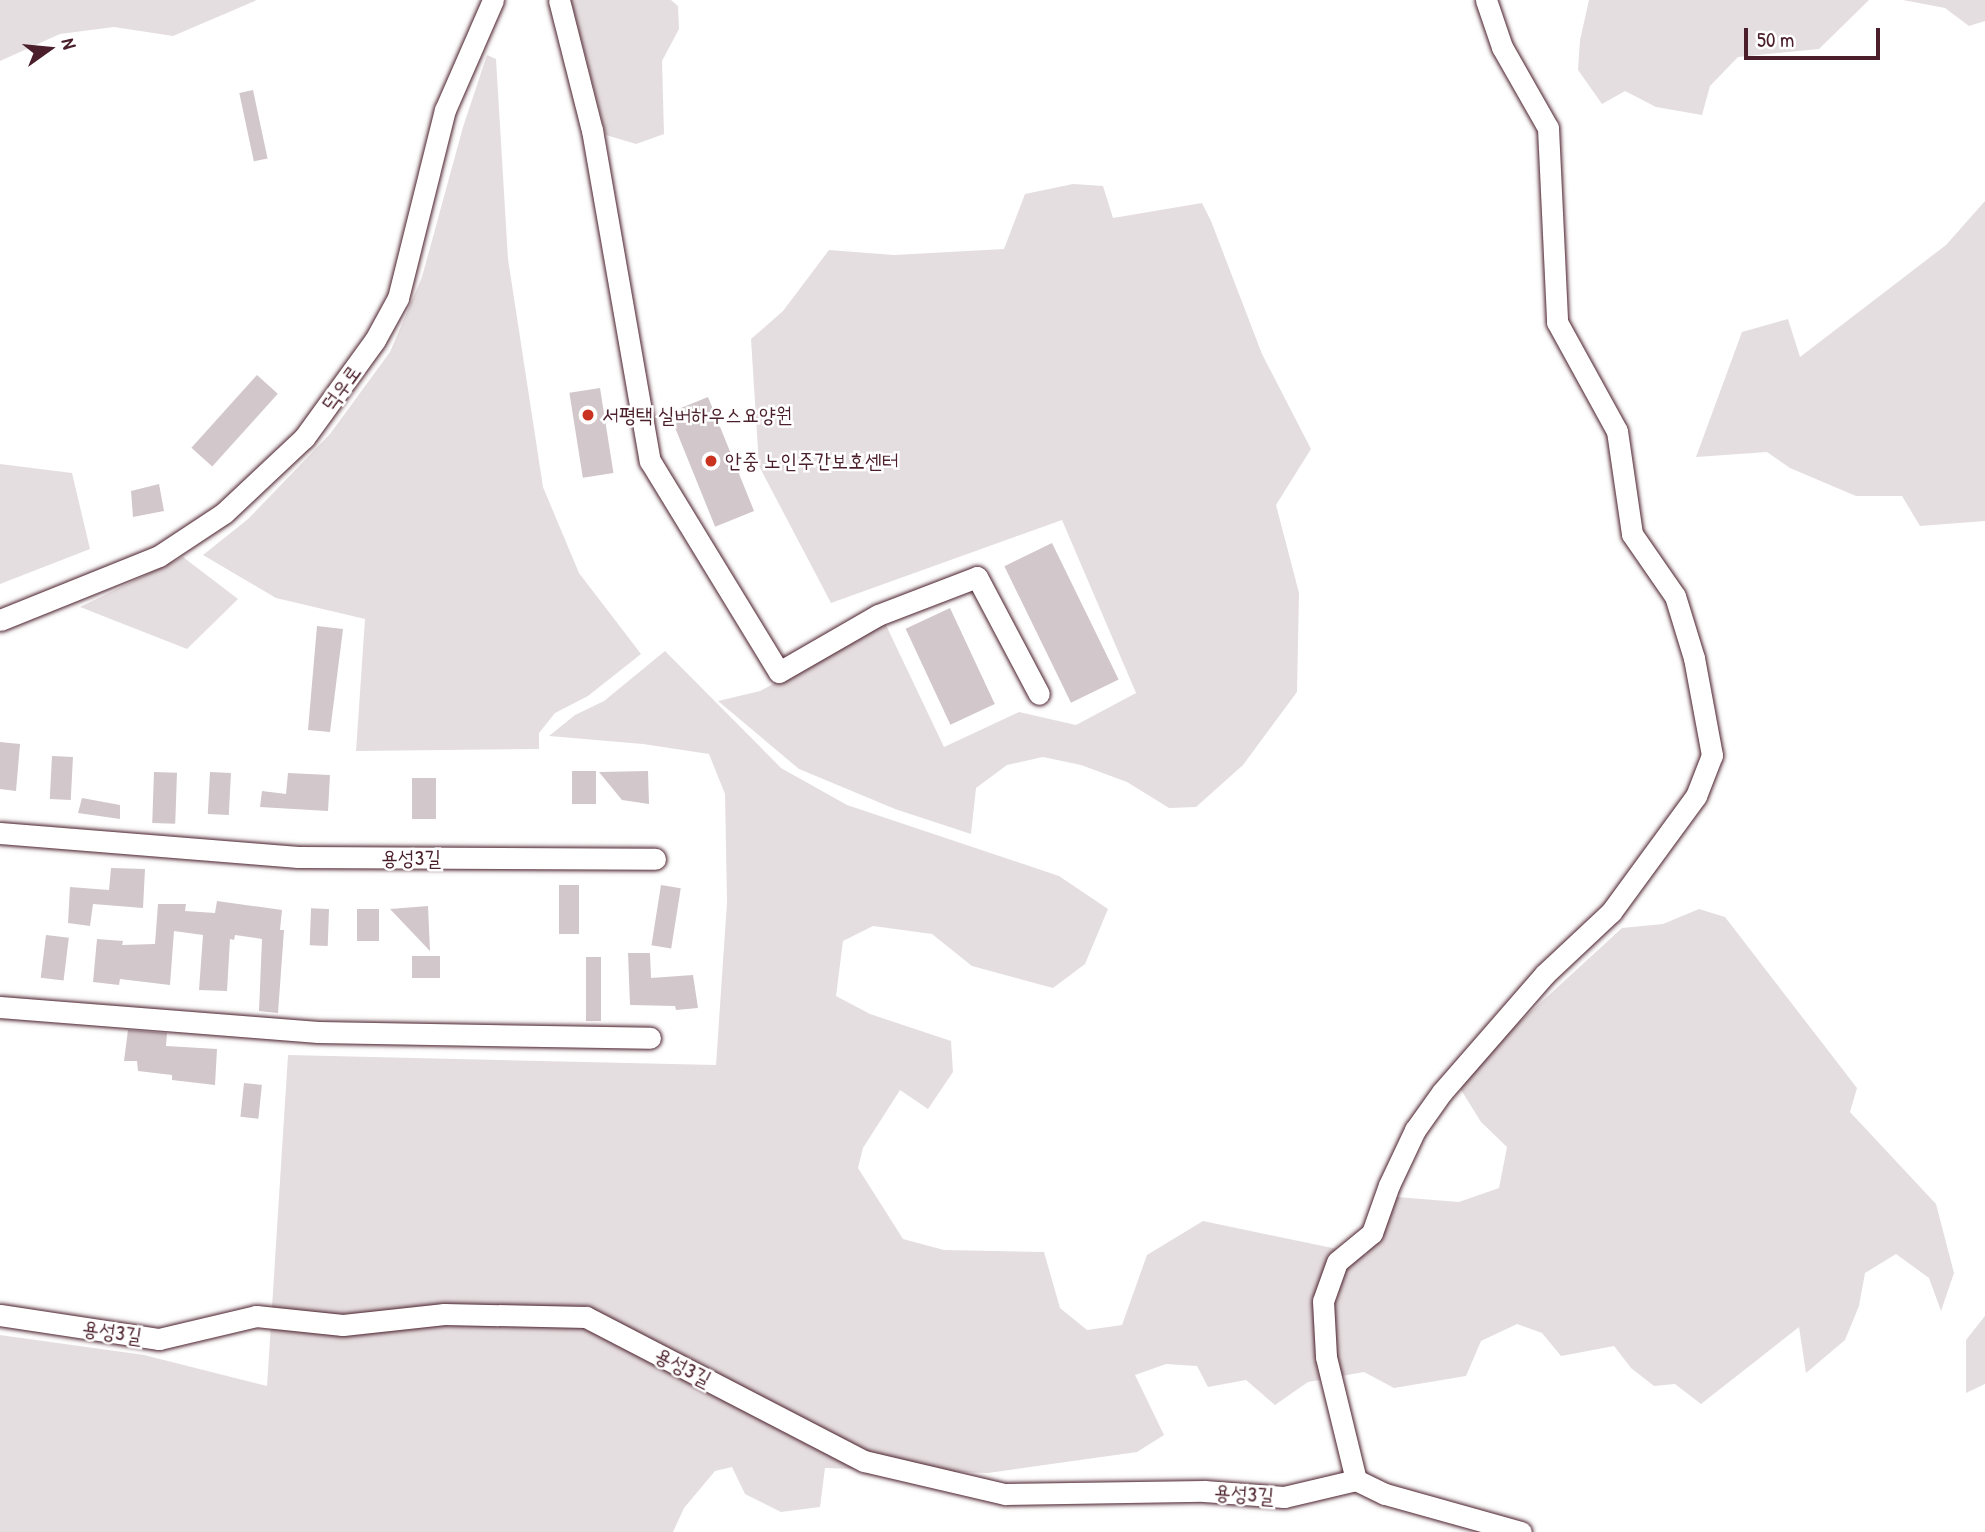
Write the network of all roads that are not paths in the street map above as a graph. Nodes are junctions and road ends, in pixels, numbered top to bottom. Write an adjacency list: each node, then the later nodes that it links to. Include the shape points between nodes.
1 (493, 0): 4 (street, 덕우로, via 445,110 398,298 375,340 304,438 224,513 159,556)
2 (559, 0): 5 (street, via 592,130 650,461 779,672 878,615 977,577)
3 (1486, 0): 11 (street, via 1502,47 1548,128 1557,322 1617,430 1632,534 1675,596 1694,658 1712,755 1696,796 1611,912 1545,974 1442,1092 1415,1130 1372,1233 1337,1262 1323,1301 1326,1357)
4 (0, 620)
5 (1039, 694)
6 (0, 833): 7 (street, 용성3길, via 298,858)
7 (655, 859)
8 (0, 1007): 9 (street, via 318,1031)
9 (650, 1038)
10 (0, 1315): 11 (street, 용성3길, via 159,1339 256,1316 343,1325 444,1314 586,1317 864,1461 1005,1494 1204,1491 1284,1497)
11 (1356, 1480): 12 (street, via 1385,1494)
12 (1521, 1532)

